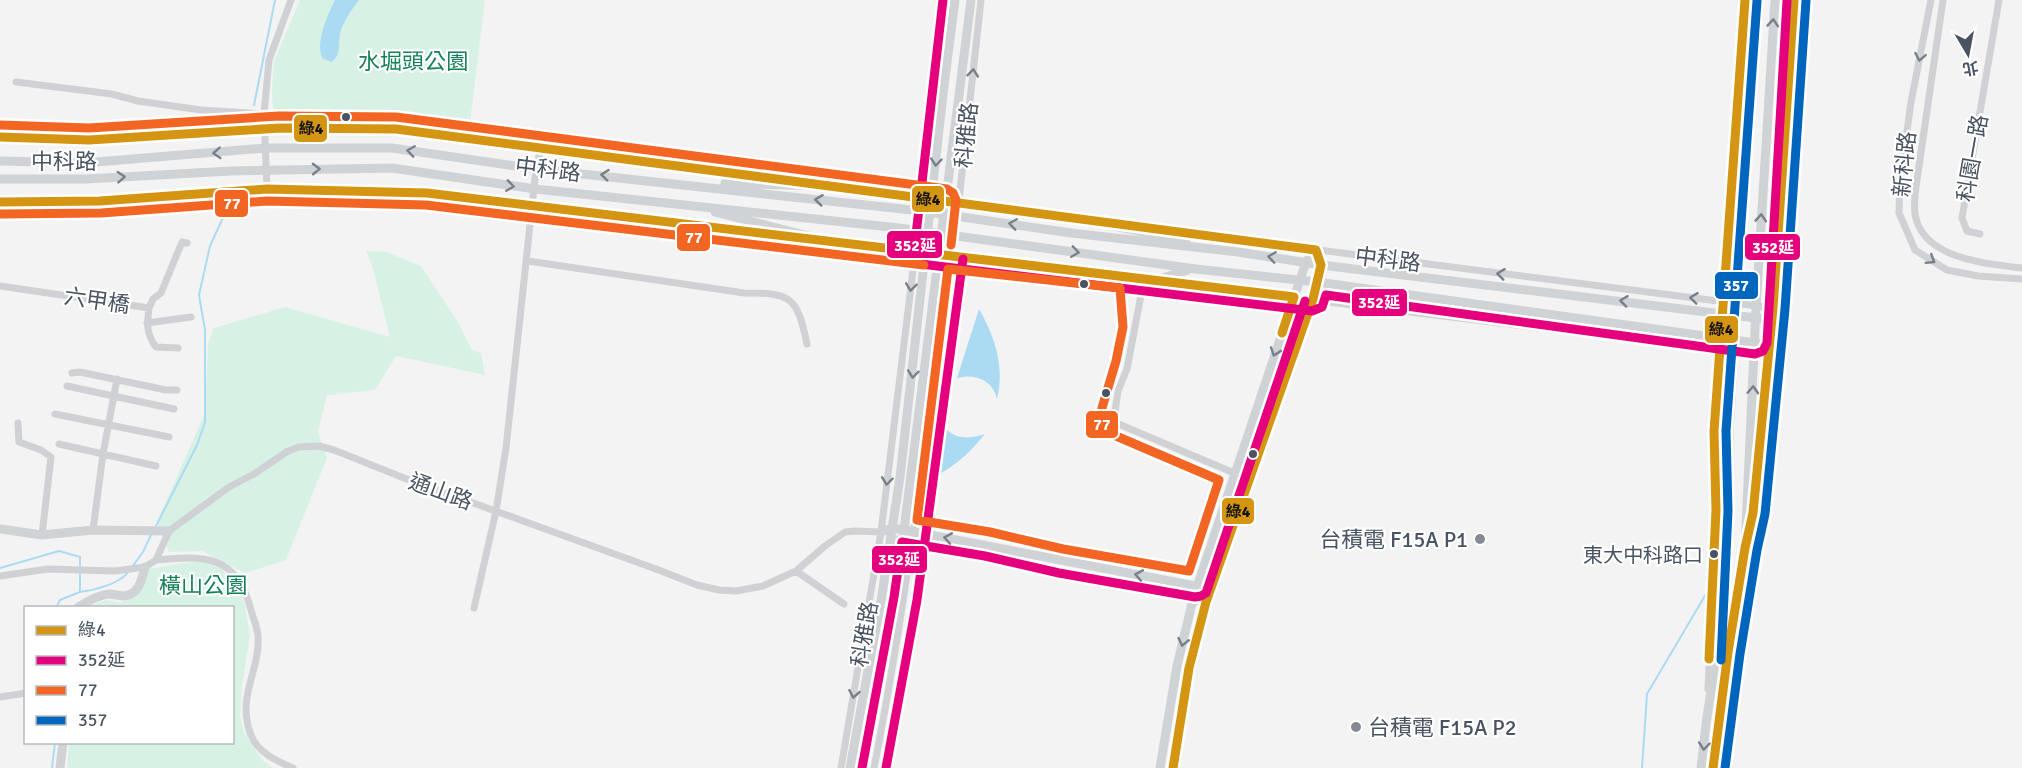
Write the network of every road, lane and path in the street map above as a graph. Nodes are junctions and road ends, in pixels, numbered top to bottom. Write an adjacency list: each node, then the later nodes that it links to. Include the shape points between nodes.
1 (291, 0): 14 (street, via 269,60)
2 (946, 0): 27 (street, 科雅路)
3 (955, 0): 27 (street, 科雅路, one-way to 27)
4 (971, 0): 28 (street, 科雅路)
5 (981, 0): 30 (street, 科雅路, one-way to 5)
6 (1745, 0): 61 (street)
7 (1757, 0): 62 (street)
8 (1775, 0): 63 (street, one-way to 8)
9 (1794, 0): 65 (street)
10 (1931, 0): 54 (street, 新科路, one-way to 54, via 1911,102 1899,213 1915,250 1947,270)
11 (1943, 0): 52 (street, 新科路, via 1915,215 1924,234 1940,249 1979,263)
12 (1999, 0): 40 (street, 科園一路, via 1962,218 1967,231)
13 (16, 82): 14 (street, via 190,109)
14 (264, 114): 15 (street)
15 (265, 130): 16 (street, 中科路, via 89,140); 17 (street, 中科路, via 396,129); 18 (street)
16 (0, 137)
17 (541, 147): 20 (street); 24 (street, 中科路)
18 (266, 148): 19 (street, 中科路, one-way to 19, via 84,163); 20 (street, 中科路, one-way to 18, via 392,148); 21 (street)
19 (0, 161)
20 (536, 169): 23 (street, 中科路, one-way to 20); 26 (street)
21 (267, 170): 22 (street, 中科路, one-way to 21); 25 (street); 26 (street, 中科路, one-way to 26, via 392,168)
22 (0, 179)
23 (663, 181): 24 (street); 33 (street, 中科路, one-way to 23)
24 (821, 186): 27 (street, 中科路)
25 (267, 189): 29 (street, 中科路, via 100,201); 32 (street, 中科路, via 427,193)
26 (535, 189): 31 (street, 中科路); 32 (street)
27 (927, 199): 28 (street, 中科路); 33 (street, 科雅路)
28 (944, 201): 30 (street, 中科路); 34 (street, 科雅路)
29 (0, 202)
30 (958, 203): 35 (street, 科雅路); 36 (street, 中科路)
31 (684, 204): 37 (street, 中科路); 42 (street)
32 (533, 207): 42 (street, 中科路); 49 (street)
33 (926, 212): 34 (street, 中科路); 37 (street, 科雅路); 38 (street, 科雅路)
34 (943, 215): 35 (street, 中科路); 39 (street, 科雅路)
35 (957, 216): 41 (street, 科雅路); 46 (street, 中科路, one-way to 35)
36 (1095, 222): 44 (street, 中科路); 46 (street)
37 (918, 231): 38 (street, 中科路); 45 (street, 科雅路)
38 (928, 232): 39 (street, 中科路); 45 (street, 科雅路)
39 (940, 234): 41 (street, 中科路); 47 (street, 科雅路)
40 (1980, 234)
41 (955, 236): 48 (street, 科雅路); 53 (street, 中科路, one-way to 53)
42 (824, 240): 45 (street, 中科路)
43 (187, 243): 64 (street, 六甲橋, via 182,242 161,293)
44 (1316, 250): 50 (street); 51 (street); 61 (street, 中科路, one-way to 44)
45 (921, 252): 47 (street, 中科路); 97 (street, 科雅路, one-way to 97); 102 (street, 科雅路, one-way to 102)
46 (1238, 252): 50 (street, 中科路, one-way to 46)
47 (938, 255): 48 (street, 中科路); 100 (street, 科雅路)
48 (951, 257): 55 (street, 中科路); 104 (street, 科雅路)
49 (528, 261): 75 (street, via 785,296 796,305); 96 (street)
50 (1306, 262): 51 (street, 中科路); 56 (street)
51 (1321, 265): 57 (street); 66 (street, 中科路, one-way to 51)
52 (2022, 268)
53 (1196, 269): 55 (street); 56 (street, 中科路)
54 (2022, 279)
55 (1156, 280): 59 (street, 中科路); 95 (street, via 1141,295 1114,422)
56 (1299, 280): 57 (street, 中科路); 59 (street)
57 (1317, 282): 60 (street); 72 (street, 中科路)
58 (0, 286): 64 (street, 六甲橋)
59 (1294, 297): 60 (street, 中科路); 95 (street, one-way to 95)
60 (1313, 299): 78 (street, 中科路); 113 (street)
61 (1724, 302): 62 (street, 中科路); 66 (street)
62 (1737, 304): 63 (street, 中科路); 67 (street)
63 (1756, 307): 65 (street, 中科路); 69 (street)
64 (149, 308): 71 (street)
65 (1773, 308): 70 (street)
66 (1724, 313): 67 (street, 中科路); 72 (street)
67 (1737, 315): 69 (street, 中科路); 73 (street)
68 (191, 317): 71 (street)
69 (1755, 318): 70 (street, 中科路); 74 (street)
70 (1772, 320): 76 (street)
71 (147, 323): 77 (street, via 148,336 156,347)
72 (1722, 338): 73 (street, 中科路); 78 (street)
73 (1735, 340): 74 (street, 中科路); 79 (street)
74 (1755, 342): 76 (street, 中科路); 80 (street)
75 (807, 344)
76 (1770, 345): 81 (street)
77 (178, 348)
78 (1720, 351): 79 (street, 中科路); 121 (street)
79 (1733, 352): 80 (street, 中科路); 121 (street, via 1728,543 1723,610)
80 (1755, 354): 81 (street, 中科路); 107 (street, one-way to 80)
81 (1769, 356): 107 (street, via 1753,513)
82 (72, 373): 83 (street)
83 (117, 379): 85 (street); 86 (street)
84 (67, 386): 86 (street)
85 (177, 390)
86 (114, 396): 87 (street); 90 (street)
87 (174, 409)
88 (55, 414): 90 (street)
89 (18, 423): 103 (street, via 20,442 51,458)
90 (108, 425): 91 (street); 93 (street)
91 (169, 437)
92 (59, 444): 93 (street)
93 (103, 454): 94 (street); 99 (street)
94 (156, 466)
95 (1234, 473): 112 (street)
96 (496, 511): 101 (street, 通山路, via 334,450 298,447 229,487); 110 (street, 通山路, via 719,590 763,586); 118 (street)
97 (892, 528): 100 (street); 102 (street); 105 (street, 科雅路)
98 (0, 529): 103 (street)
99 (93, 530): 101 (street); 103 (street)
100 (904, 530): 104 (street); 106 (street, 科雅路)
101 (169, 531): 108 (street)
102 (881, 532): 105 (street); 110 (street, 通山路, via 845,532); 125 (street, 科雅路, one-way to 125)
103 (42, 535)
104 (914, 537): 106 (street); 112 (street, one-way to 104); 114 (street); 128 (street, 科雅路)
105 (890, 539): 106 (street); 126 (street, 科雅路)
106 (902, 540): 127 (street, 科雅路)
107 (1745, 548): 132 (street)
108 (156, 560): 109 (street); 124 (street, via 210,560 227,567 242,583 258,636 246,696 248,723 252,737 270,757)
109 (145, 567): 111 (street, via 48,569); 117 (street, via 136,591 125,596 107,594)
110 (796, 571): 116 (street)
111 (0, 576)
112 (1197, 585): 113 (street); 114 (street)
113 (1211, 589): 115 (street)
114 (1193, 599): 115 (street); 129 (street, one-way to 129)
115 (1206, 602): 130 (street, via 1189,668)
116 (844, 604)
117 (80, 606)
118 (474, 608)
119 (24, 693): 120 (street)
120 (0, 697)
121 (1706, 724): 131 (street, one-way to 131)
122 (63, 744): 123 (street)
123 (60, 768)
124 (293, 768)
125 (841, 768)
126 (850, 768)
127 (864, 768)
128 (874, 768)
129 (1160, 768)
130 (1173, 768)
131 (1701, 768)
132 (1713, 768)

